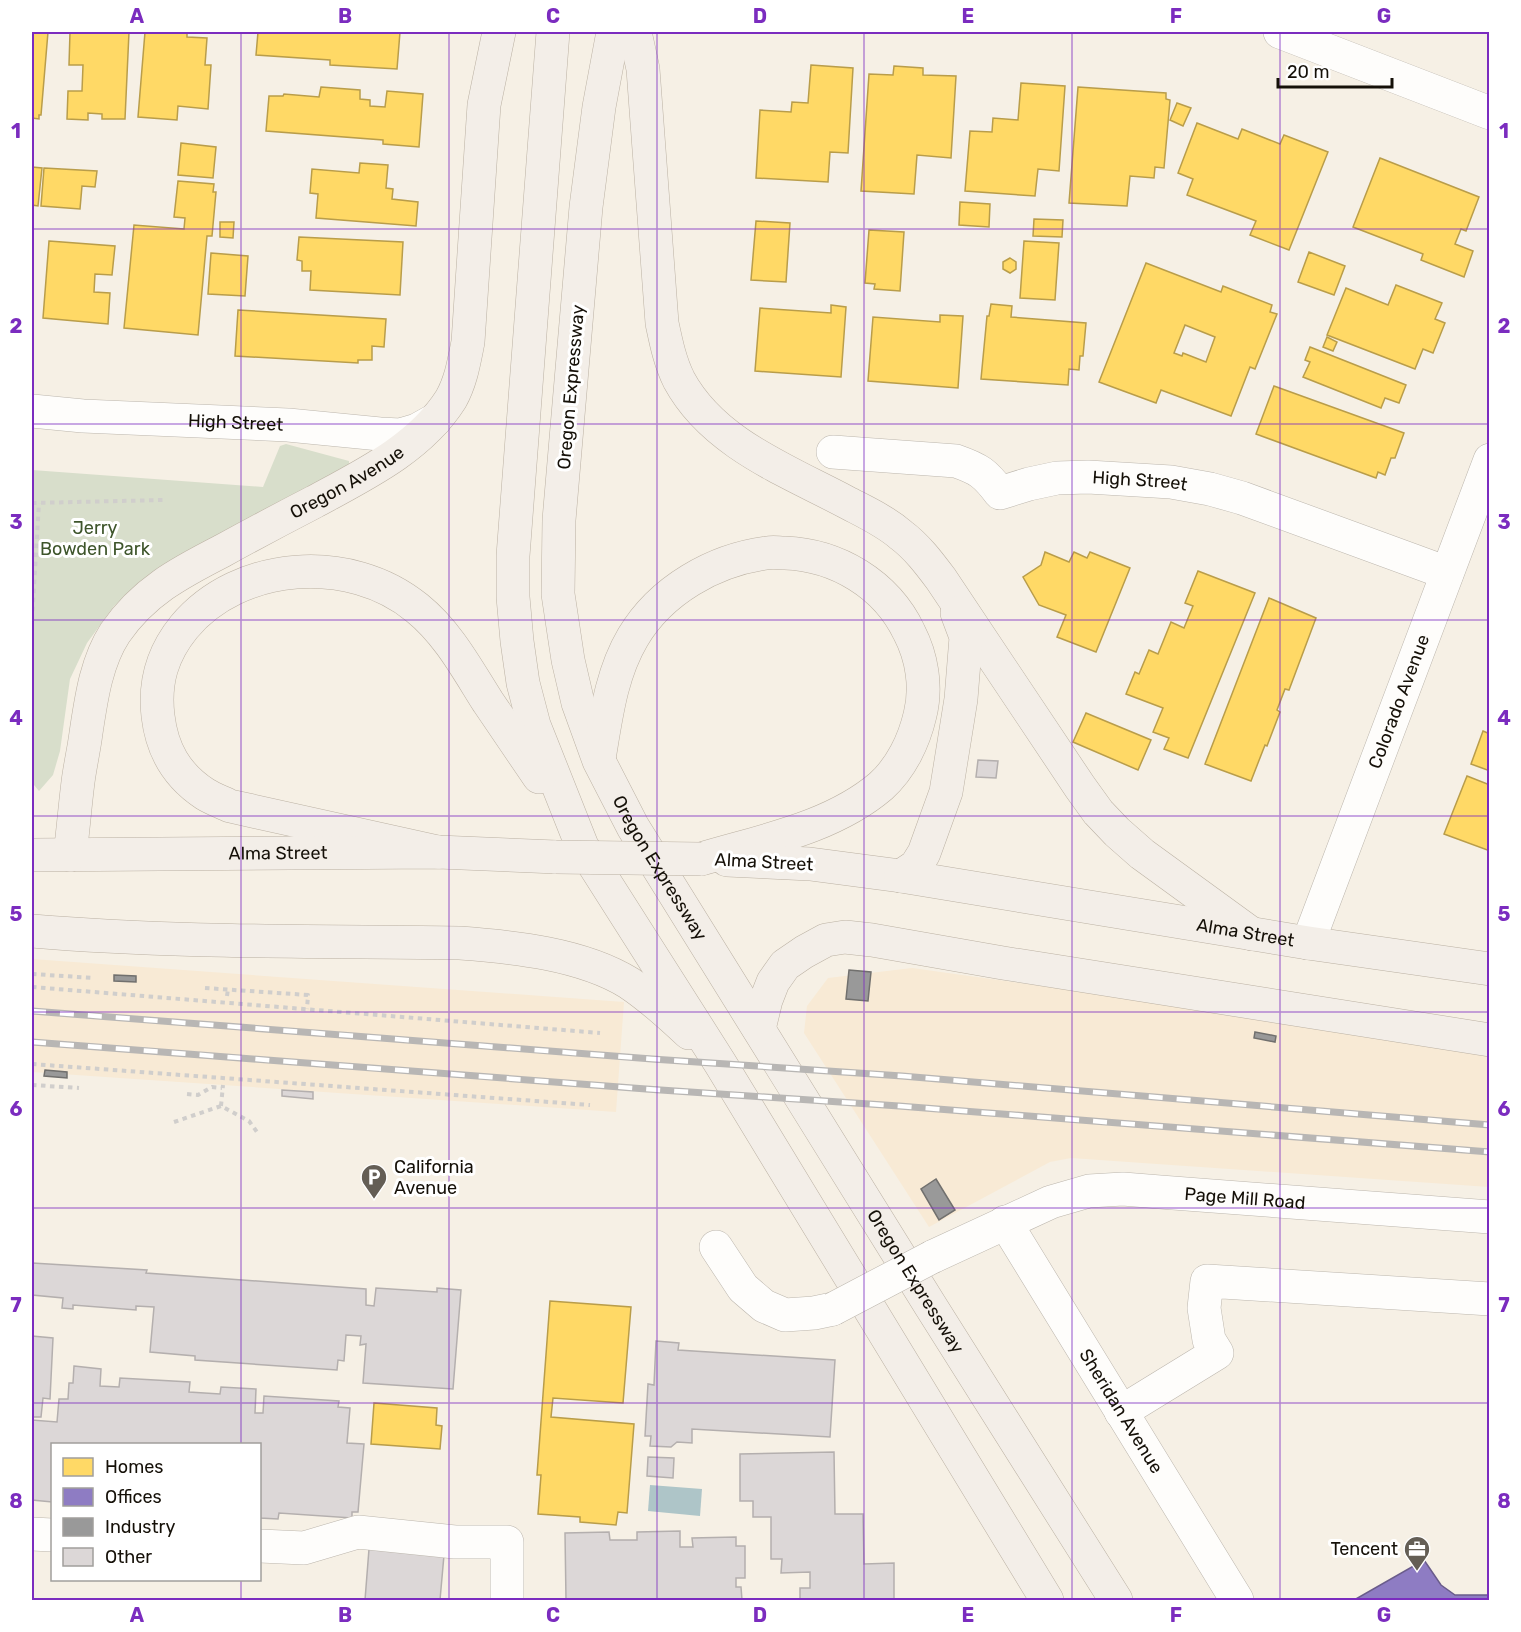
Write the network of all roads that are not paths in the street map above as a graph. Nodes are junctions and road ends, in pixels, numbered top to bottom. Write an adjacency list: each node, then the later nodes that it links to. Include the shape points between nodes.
1 (483, 32): 7 (street, Oregon Avenue)
2 (499, 32): 7 (main road)
3 (553, 32): 17 (main road, via 515,515 513,597 523,683)
4 (613, 32): 15 (main road, Oregon Expressway, via 586,207 559,520 558,594 568,660 578,703)
5 (635, 32): 14 (main road, via 643,69 662,323 679,379 719,429 746,449 894,529)
6 (1280, 32): 8 (street)
7 (484, 105): 10 (main road, Oregon Avenue, via 468,342 463,370 452,397)
8 (1490, 113)
9 (32, 411): 10 (street, High Street, via 400,435)
10 (435, 420): 19 (main road, Oregon Avenue, via 386,461 188,568 132,610 114,635 94,689 77,783)
11 (833, 452): 13 (street, High Street, via 956,461 988,477 1000,493 1057,478 1088,477 1171,482 1210,489)
12 (1490, 460): 13 (street, Colorado Avenue)
13 (1447, 573): 24 (street, Colorado Avenue)
14 (941, 579): 21 (main road, via 966,637 961,699 946,792 924,854 916,866); 23 (main road, via 1098,812 1142,854)
15 (599, 761): 20 (main road, via 615,679 633,636 677,588 705,571 769,552 802,554 833,562 861,576 885,595 915,644 922,674 923,703 916,733 902,760 883,783 835,816); 26 (main road, Oregon Expressway, via 633,827)
16 (438, 852): 17 (main road, Alma Street); 17 (main road, via 230,806 205,794 183,776 167,753 159,730 156,698 160,668 173,640 194,615 251,580 285,573 321,572 359,578 417,608 460,657 516,741); 19 (main road, Alma Street)
17 (569, 852): 20 (main road, Alma Street, bridge); 28 (main road)
18 (32, 855): 19 (main road, Alma Street)
19 (70, 855)
20 (701, 859): 21 (main road, Alma Street, via 810,864)
21 (901, 876): 23 (main road, Alma Street)
22 (32, 931): 28 (main road, via 178,940 460,943 536,952 608,972 629,984 673,1018)
23 (1252, 934): 24 (main road, Alma Street)
24 (1308, 943): 25 (main road, Alma Street)
25 (1490, 969)
26 (759, 1029): 27 (main road, via 773,982 785,965 826,940 845,937); 39 (main road, Oregon Expressway)
27 (1490, 1040)
28 (720, 1063): 38 (main road)
29 (1490, 1217): 30 (street, Page Mill Road, via 1123,1190 1089,1191)
30 (1005, 1222): 31 (street, Page Mill Road, bridge, via 833,1308 814,1313 785,1315 764,1306 743,1288); 33 (street, Sheridan Avenue)
31 (716, 1247)
32 (1490, 1299): 33 (street, via 1207,1281 1204,1308 1209,1340 1217,1353)
33 (1121, 1412): 40 (street, Sheridan Avenue)
34 (32, 1534): 35 (street)
35 (51, 1535)
36 (261, 1546): 37 (street, via 304,1548 358,1532 455,1542 507,1542)
37 (507, 1600)
38 (1047, 1600)
39 (1116, 1600)
40 (1237, 1600)

